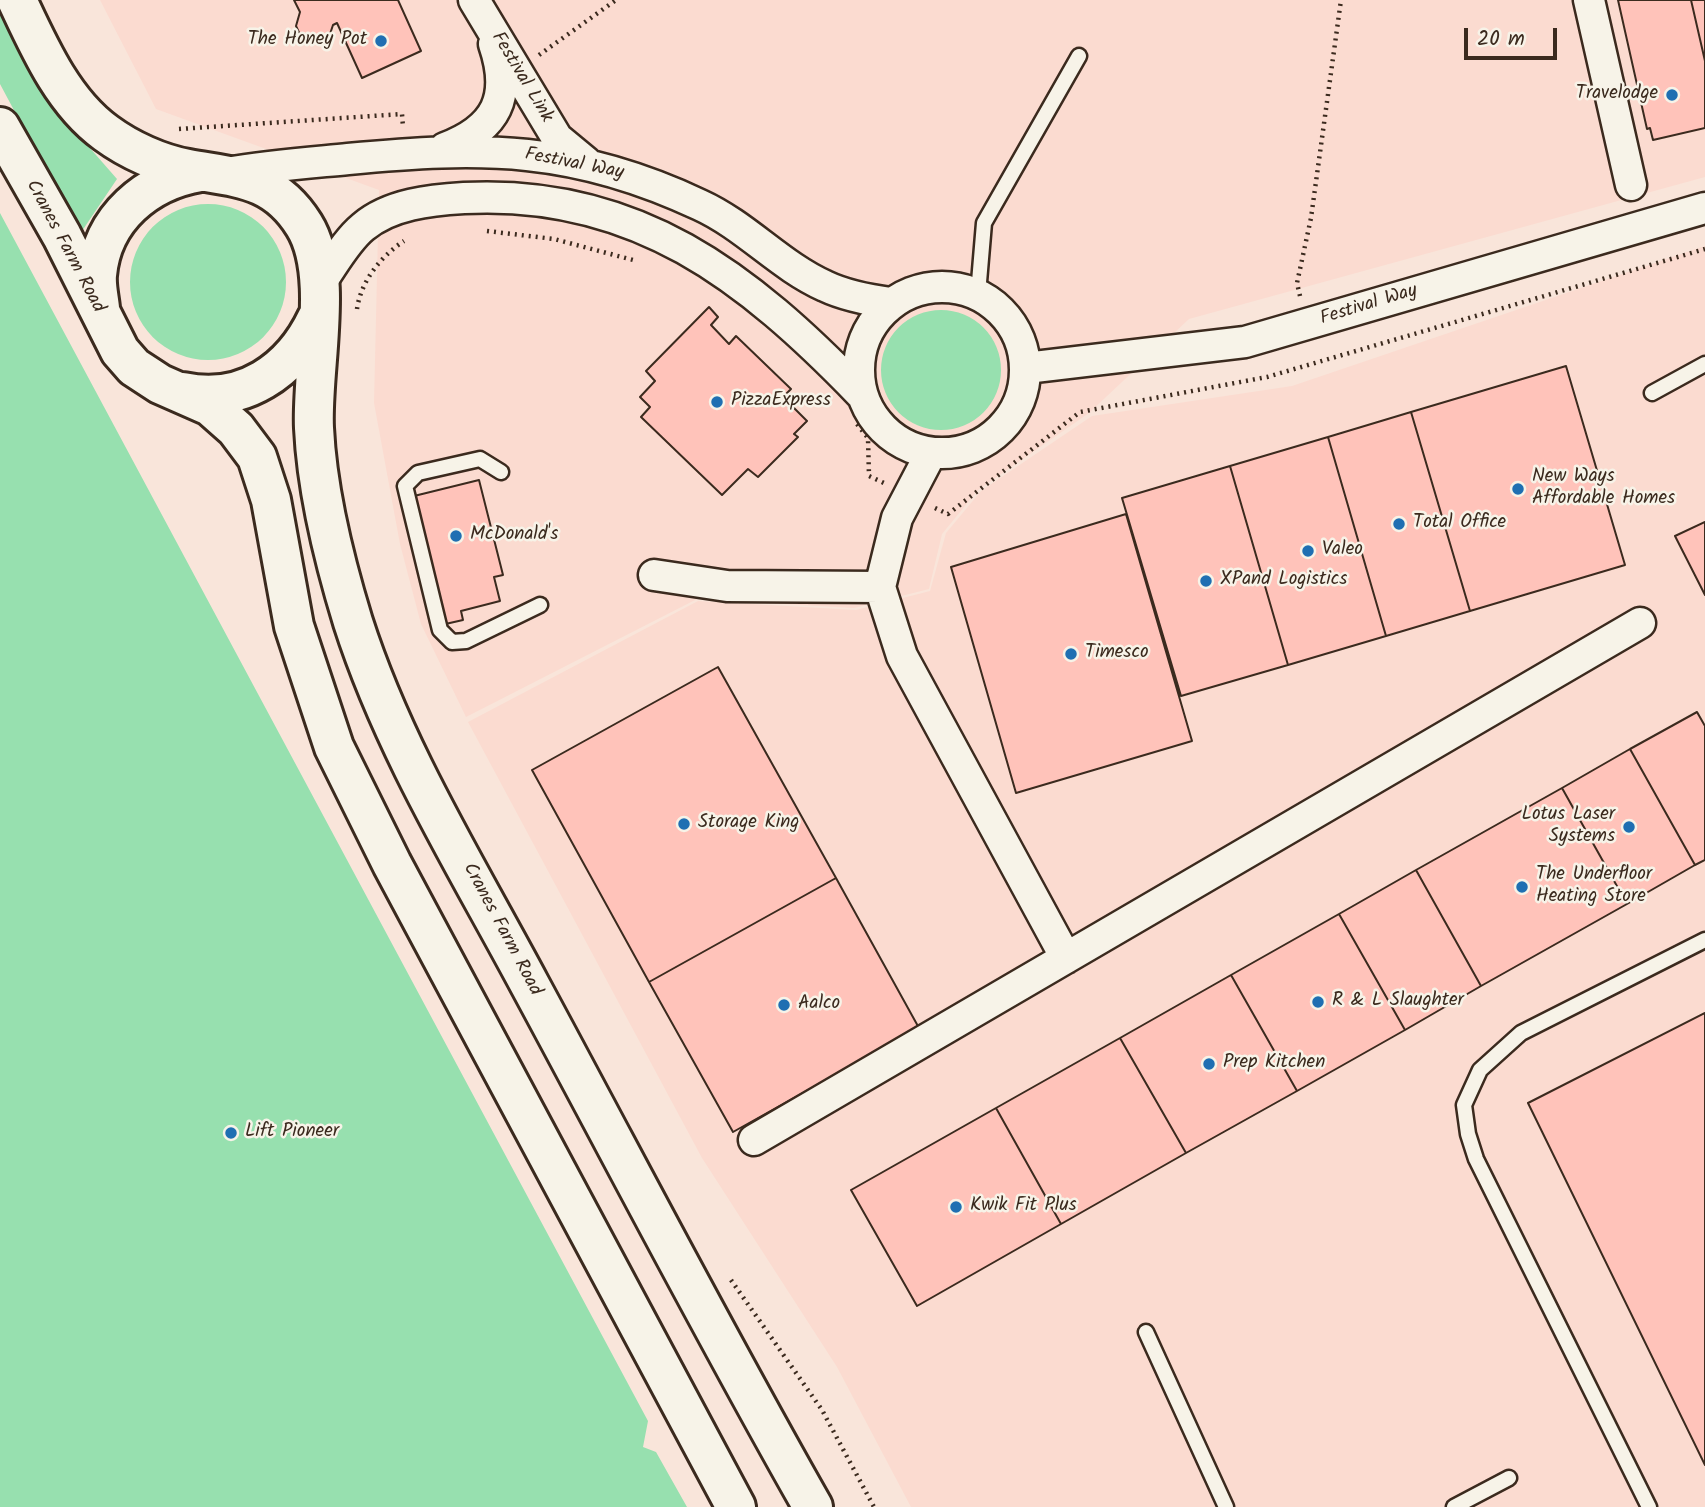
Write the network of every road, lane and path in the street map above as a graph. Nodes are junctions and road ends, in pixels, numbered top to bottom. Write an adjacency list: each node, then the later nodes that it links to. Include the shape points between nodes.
1 (17, 0): 13 (main road, Cranes Farm Road, via 61,83 104,132 157,160)
2 (616, 0): 7 (path)
3 (1341, 0): 20 (path, via 1311,218 1297,283)
4 (1589, 0): 14 (street)
5 (478, 8): 11 (street, Festival Link, via 500,64 499,103 476,132); 12 (street, Festival Link, via 557,138)
6 (1079, 56): 17 (lane, via 985,223)
7 (534, 59)
8 (0, 127): 21 (main road, Cranes Farm Road, via 68,248)
9 (403, 129): 10 (path, via 402,114)
10 (168, 130)
11 (433, 151): 12 (street, Festival Way, via 516,153); 13 (street, Festival Way)
12 (593, 166): 18 (street, Festival Way, via 630,175 703,206 823,285)
13 (216, 172): 19 (main road, Cranes Farm Road, via 251,180 279,196 304,225); 21 (main road, Cranes Farm Road, via 176,176 153,186 127,208 108,235 97,275)
14 (1631, 185)
15 (1705, 208): 20 (street, Festival Way)
16 (407, 239): 19 (path, via 382,258 359,295)
17 (978, 294): 18 (street, via 944,286 916,290); 23 (street, via 1000,310 1017,331)
18 (891, 303): 26 (street, via 867,333 858,363)
19 (332, 305): 24 (main road, Cranes Farm Road, via 284,367 254,387 200,396); 26 (street, via 363,228 390,211 446,199 544,201 638,226 715,264 775,311); 40 (main road, Cranes Farm Road, via 313,386 319,473 337,562 376,684 425,789)
20 (1306, 324): 23 (street, Festival Way, via 1245,342)
21 (107, 330): 24 (main road, Cranes Farm Road, via 134,367)
22 (1705, 364): 25 (lane)
23 (1026, 368): 27 (street, via 1022,396 1009,421 987,441 960,452)
24 (180, 391): 39 (main road, Cranes Farm Road, via 223,416 262,468 294,626 334,747 391,864)
25 (1653, 393)
26 (861, 394): 27 (street, via 877,424 902,444)
27 (931, 453): 30 (street, via 897,518)
28 (501, 472): 31 (lane, via 480,459 418,473 405,486 440,630 452,642 466,641)
29 (654, 575): 30 (street, via 727,586)
30 (880, 587): 34 (street, via 902,656)
31 (540, 604)
32 (1640, 623): 34 (street)
33 (1705, 940): 44 (lane, via 1521,1032 1480,1070 1464,1105 1476,1159)
34 (1066, 958): 35 (street)
35 (754, 1139)
36 (723, 1269): 41 (path, via 822,1410)
37 (1146, 1332): 42 (lane)
38 (1509, 1478): 43 (lane)
39 (736, 1507)
40 (813, 1507)
41 (874, 1507)
42 (1226, 1507)
43 (1454, 1507)
44 (1649, 1507)

